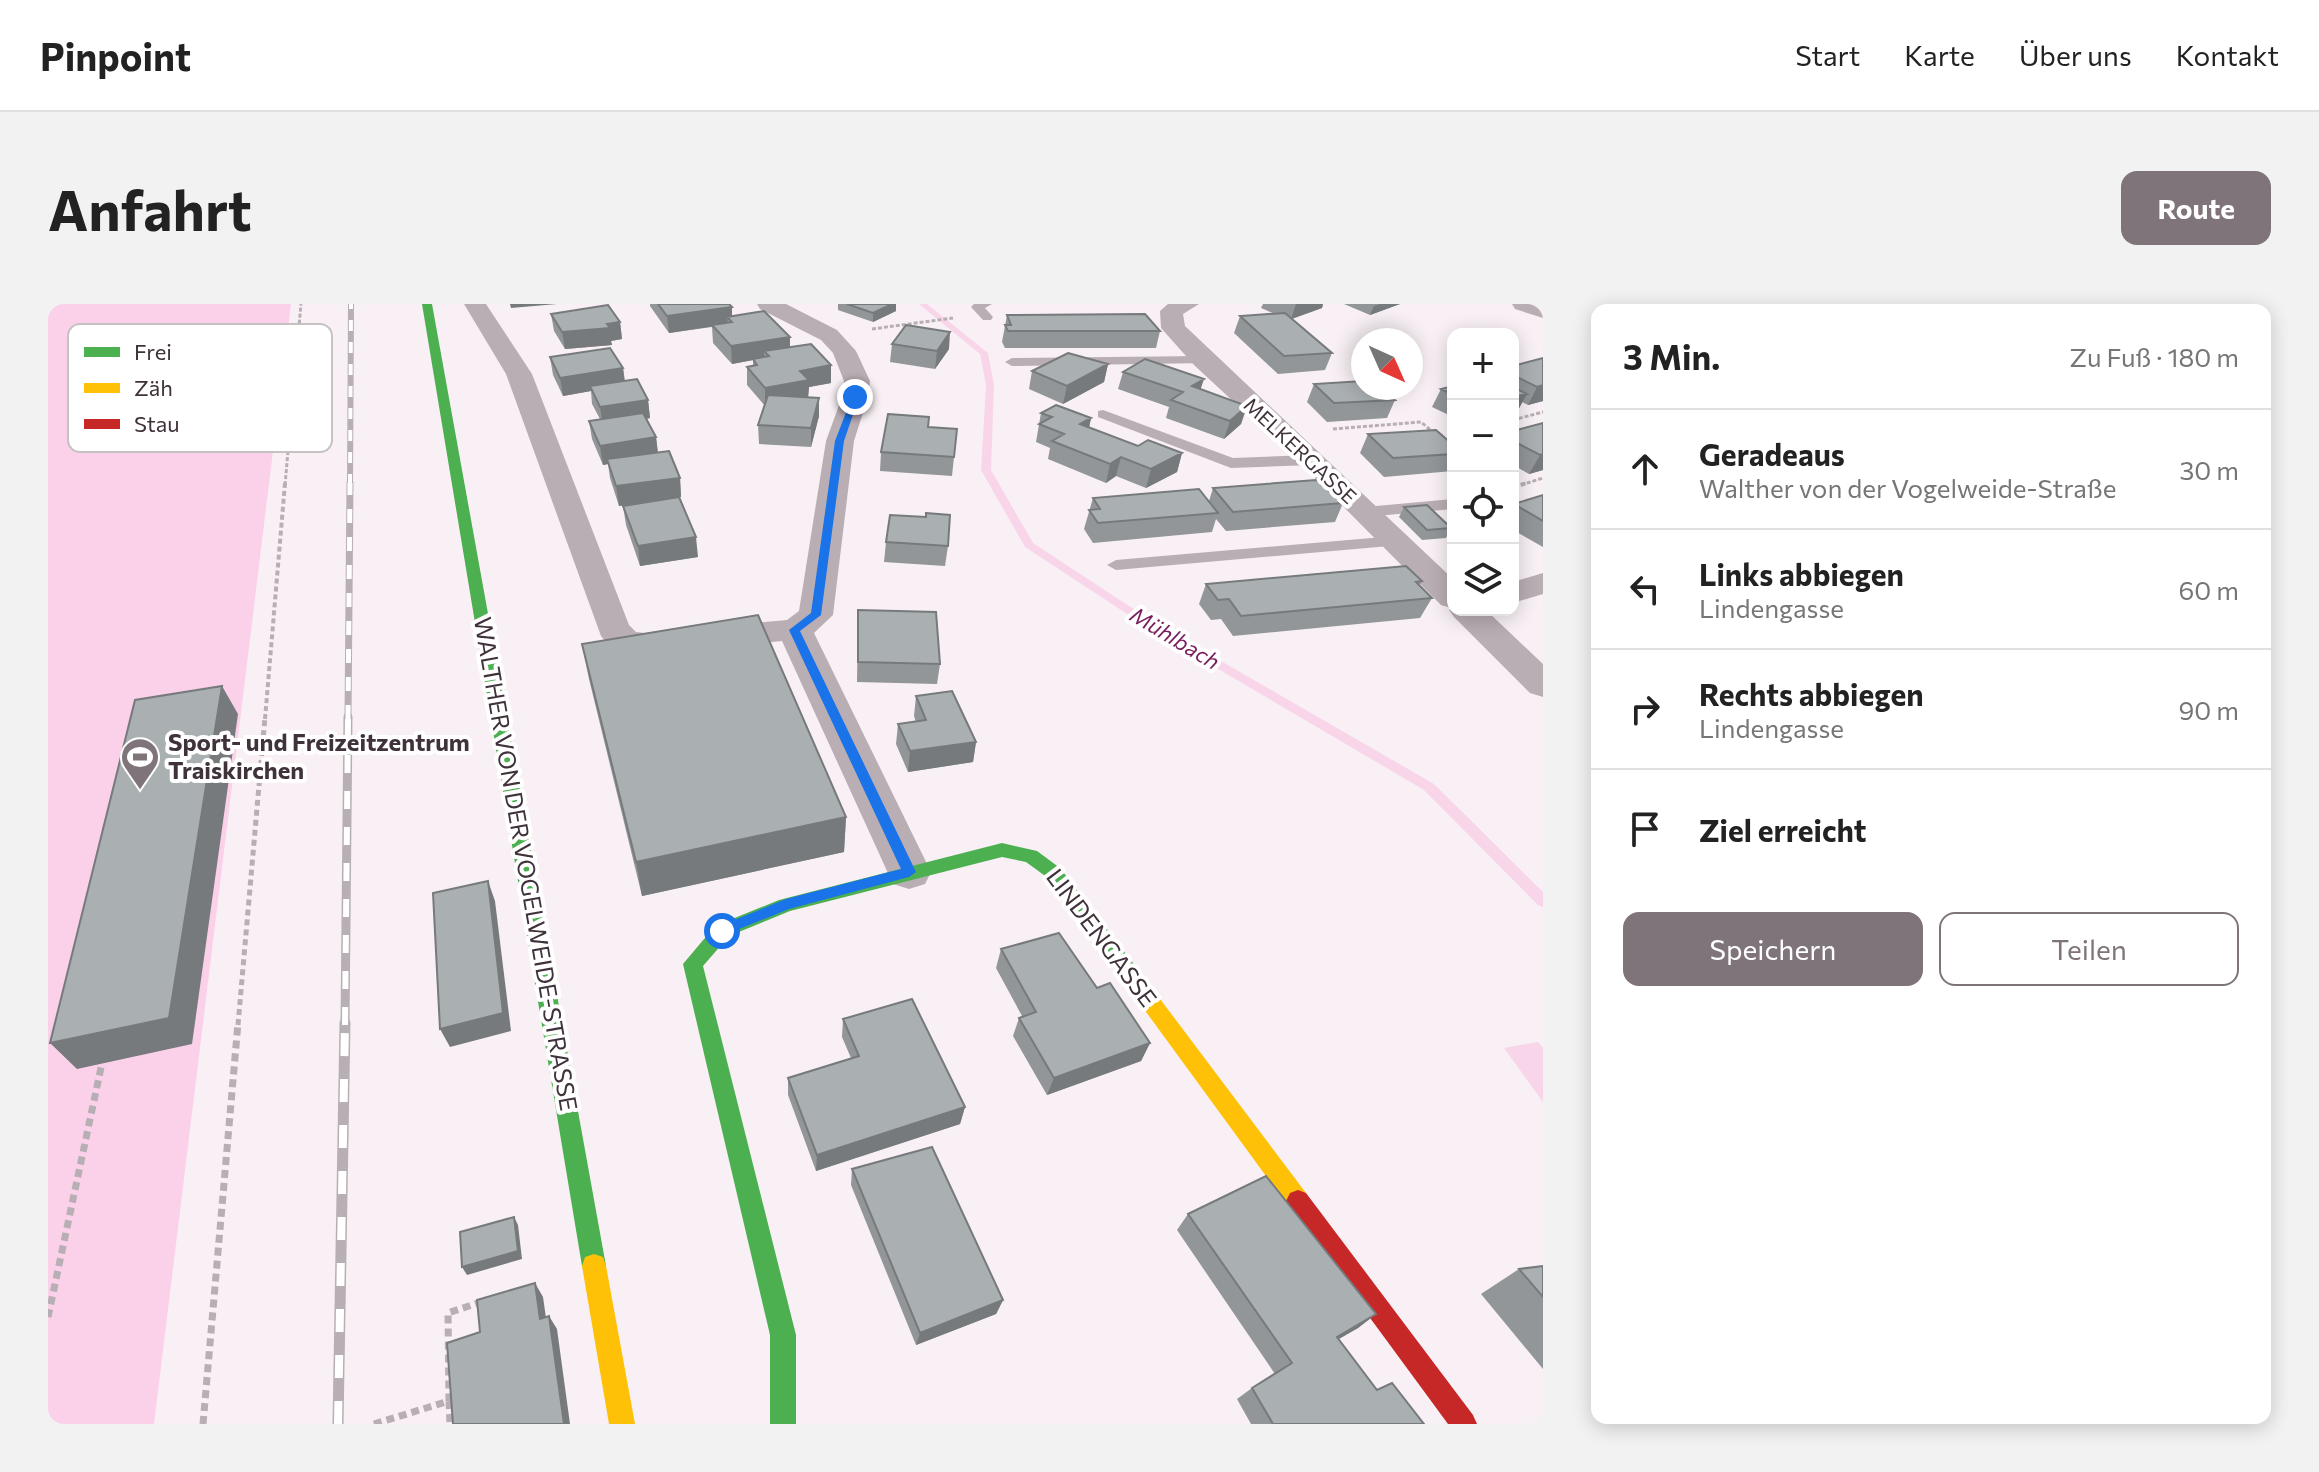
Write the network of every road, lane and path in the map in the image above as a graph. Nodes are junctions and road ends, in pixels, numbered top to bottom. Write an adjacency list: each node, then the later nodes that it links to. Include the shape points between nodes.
1 (301, 304): 9 (path)
2 (427, 304): 40 (street, WALTHER VON DER VOGELWEIDE-STRASSE)
3 (475, 304): 30 (street, via 519,374 613,629 625,641 645,644)
4 (768, 304): 10 (street)
5 (1188, 304): 11 (street, MELKERGASSE, via 1171,311 1170,317 1173,328)
6 (1523, 304): 8 (street)
7 (987, 310): 10 (path)
8 (1543, 311)
9 (299, 324)
10 (829, 335): 30 (street, via 844,351 857,381 840,441 816,615)
11 (1203, 360): 12 (lane); 16 (street, MELKERGASSE)
12 (1012, 362)
13 (1543, 412): 15 (path)
14 (1103, 414): 19 (lane, via 1231,463)
15 (1519, 418)
16 (1282, 433): 17 (path, via 1421,422); 19 (street, MELKERGASSE)
17 (1442, 440)
18 (288, 452): 37 (path)
19 (1313, 460): 23 (street, MELKERGASSE)
20 (1543, 478): 21 (path)
21 (1519, 485)
22 (1447, 505): 23 (lane)
23 (1365, 512): 24 (street, MELKERGASSE)
24 (1395, 541): 25 (lane); 28 (street, MELKERGASSE)
25 (1116, 565)
26 (1543, 583): 27 (street)
27 (1519, 591)
28 (1447, 592)
29 (1472, 616): 31 (street)
30 (795, 630): 32 (street)
31 (1543, 685)
32 (909, 872): 41 (street, via 786,905 722,931 693,964 783,1335); 42 (street, LINDENGASSE, via 1002,850 1042,861)
33 (102, 1063): 35 (path)
34 (492, 1298): 36 (path, via 448,1313)
35 (48, 1317)
36 (449, 1401): 38 (path); 39 (path)
37 (203, 1424)
38 (374, 1424)
39 (450, 1424)
40 (622, 1424)
41 (783, 1424)
42 (1464, 1424)

